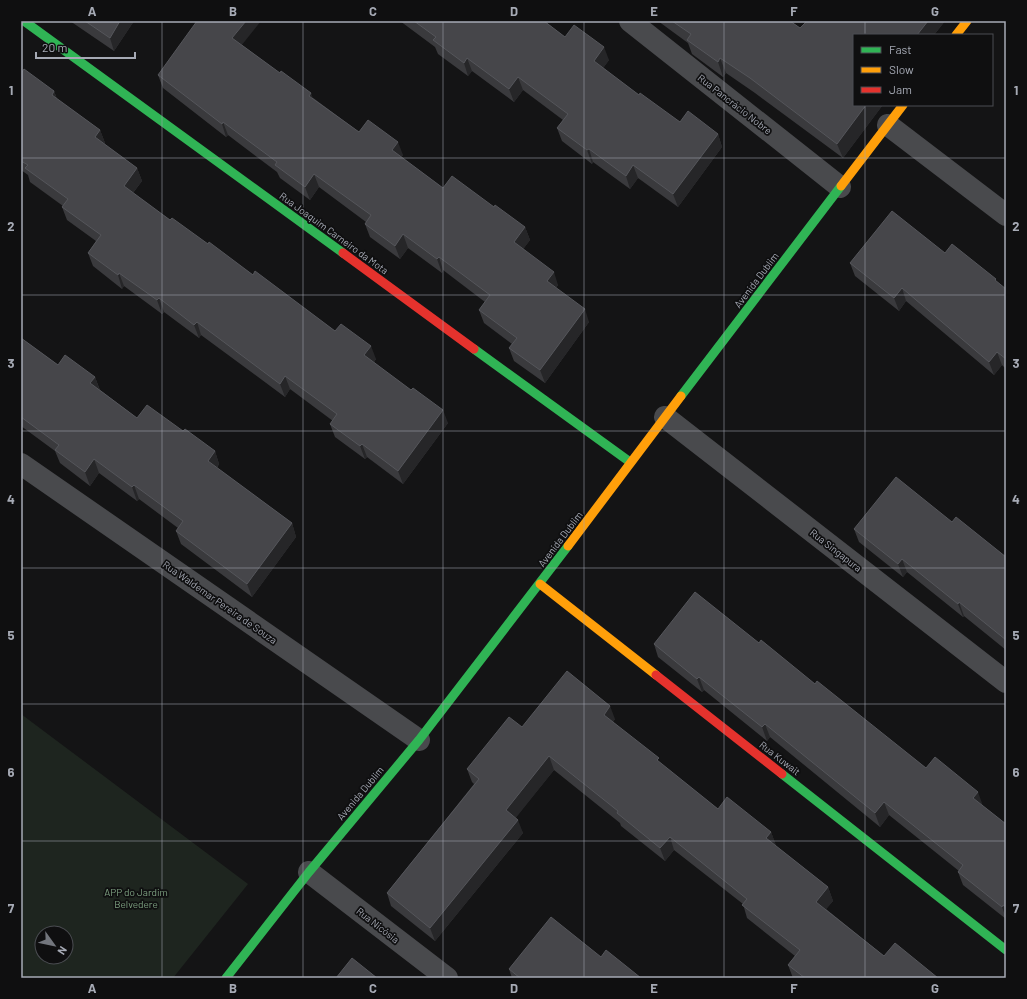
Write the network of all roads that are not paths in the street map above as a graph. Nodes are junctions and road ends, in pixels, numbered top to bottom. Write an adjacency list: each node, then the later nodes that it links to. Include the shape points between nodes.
1 (24, 21): 10 (street, Rua Joaquim Carneiro da Mota)
2 (630, 21): 7 (street, Rua Pancrácio Nobre)
3 (967, 21): 4 (street)
4 (957, 34)
5 (902, 106): 6 (street, Avenida Dublim)
6 (888, 125): 7 (street, Avenida Dublim); 8 (street)
7 (840, 187): 9 (street, Avenida Dublim)
8 (1006, 215)
9 (665, 417): 10 (street, Avenida Dublim); 13 (street, Rua Singapura)
10 (630, 462): 12 (street, Avenida Dublim)
11 (21, 464): 14 (street, Rua Waldemar Pereira de Souza)
12 (540, 584): 14 (street, Avenida Dublim); 16 (street, Rua Kuwait)
13 (1006, 682)
14 (419, 740): 15 (street, Avenida Dublim)
15 (309, 872): 17 (street, Avenida Dublim); 18 (street, Rua Nicósia)
16 (1006, 950)
17 (226, 978)
18 (447, 978)

